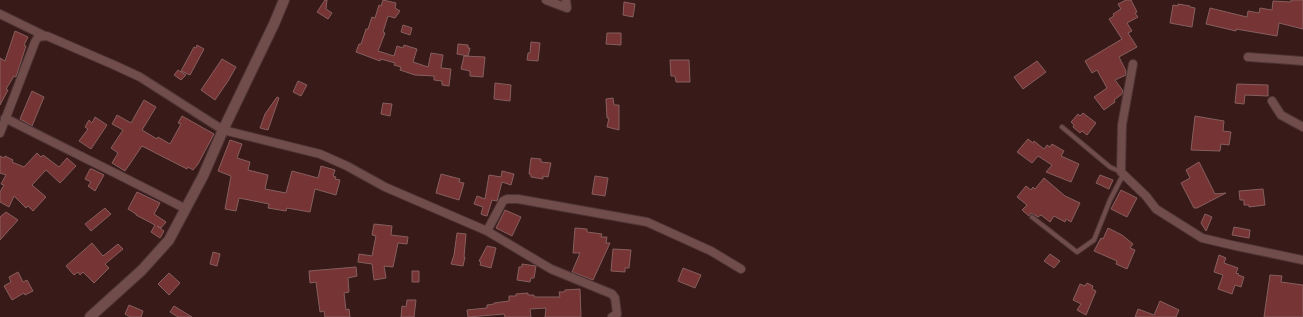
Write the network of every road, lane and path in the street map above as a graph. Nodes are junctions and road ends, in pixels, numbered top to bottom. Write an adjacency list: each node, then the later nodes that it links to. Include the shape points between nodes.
1 (284, 0): 13 (street)
2 (546, 0): 3 (street, via 567,8)
3 (566, 0)
4 (0, 14): 5 (street)
5 (43, 36): 10 (street, via 35,42); 13 (street, via 51,37 114,64)
6 (1248, 57): 7 (street)
7 (1303, 61)
8 (1133, 64): 15 (street, via 1122,125)
9 (1272, 101): 11 (street, via 1281,115)
10 (5, 118): 14 (street); 16 (street)
11 (1303, 127)
12 (1062, 128): 15 (lane, via 1110,167)
13 (223, 130): 16 (street); 18 (street, via 320,154 385,187)
14 (0, 133)
15 (1122, 173): 17 (lane, via 1094,240 1077,252); 19 (street, via 1156,209 1202,238)
16 (186, 209): 21 (street, via 169,240 142,270)
17 (1032, 217)
18 (487, 231): 20 (street, via 504,201 507,198 518,199 647,222 711,251); 22 (street, via 551,269 612,294 617,314)
19 (1303, 260)
20 (741, 269)
21 (90, 317)
22 (612, 317)

